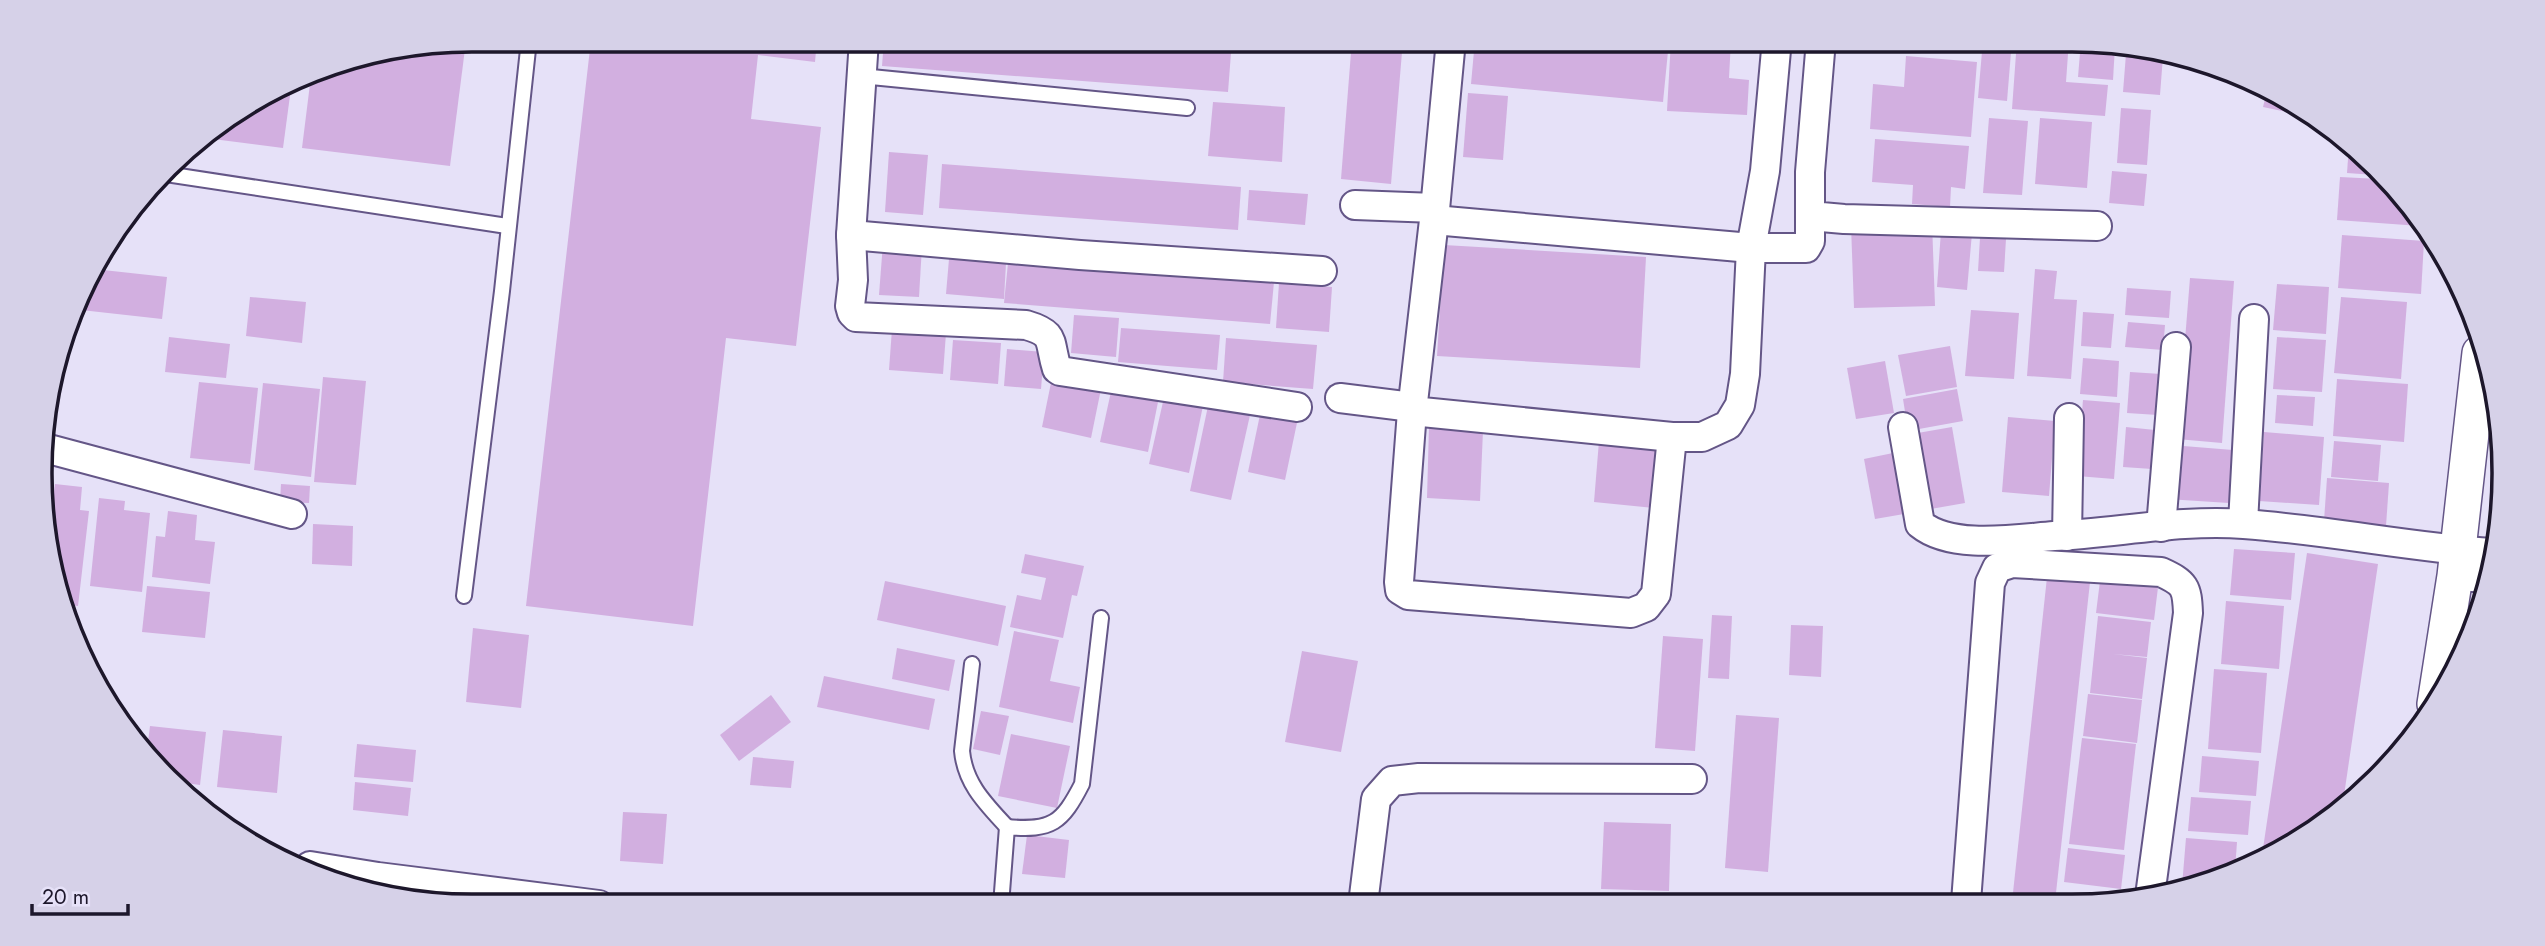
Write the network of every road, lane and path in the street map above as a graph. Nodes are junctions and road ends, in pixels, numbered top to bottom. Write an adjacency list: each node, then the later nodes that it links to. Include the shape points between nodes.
1 (529, 52): 12 (lane)
2 (863, 52): 6 (street)
3 (1450, 52): 10 (street)
4 (1776, 52): 15 (street, via 1765,171)
5 (1820, 52): 11 (street)
6 (861, 76): 7 (lane); 14 (street)
7 (1187, 108)
8 (176, 176): 12 (lane)
9 (1355, 205): 10 (street)
10 (1435, 214): 15 (street); 22 (street)
11 (1810, 216): 13 (street); 15 (street, via 1806,248)
12 (507, 226): 32 (lane)
13 (2097, 226)
14 (851, 235): 16 (street); 21 (street, via 850,306 859,319 1026,326 1044,331 1060,371)
15 (1751, 248): 25 (street, via 1740,405 1728,425 1702,437)
16 (1322, 271)
17 (2254, 319): 28 (street)
18 (2176, 347): 29 (street)
19 (2479, 369): 31 (street)
20 (1340, 398): 22 (street)
21 (1297, 407)
22 (1412, 409): 25 (street); 25 (street, via 1399,582 1400,590 1408,595 1631,613 1646,607 1656,594)
23 (2069, 418): 30 (street)
24 (1903, 427): 30 (street, via 1917,514 1925,528 1947,537 1987,540)
25 (1672, 437)
26 (53, 449): 27 (street)
27 (292, 514)
28 (2242, 523): 29 (street); 31 (street)
29 (2161, 527): 30 (street)
30 (2067, 536)
31 (2468, 560): 35 (street)
32 (464, 596)
33 (1101, 618): 37 (lane, via 1082,784 1072,804 1050,826)
34 (972, 664): 37 (lane, via 963,765 978,794)
35 (2443, 671)
36 (1692, 779): 42 (street, via 1392,781 1376,799)
37 (1007, 827): 41 (lane)
38 (336, 870): 40 (street)
39 (2151, 886): 43 (street, via 2188,613 2187,591 2179,580 2161,572 2012,563 1997,568 1990,583)
40 (512, 894)
41 (1002, 894)
42 (1364, 894)
43 (1967, 894)

